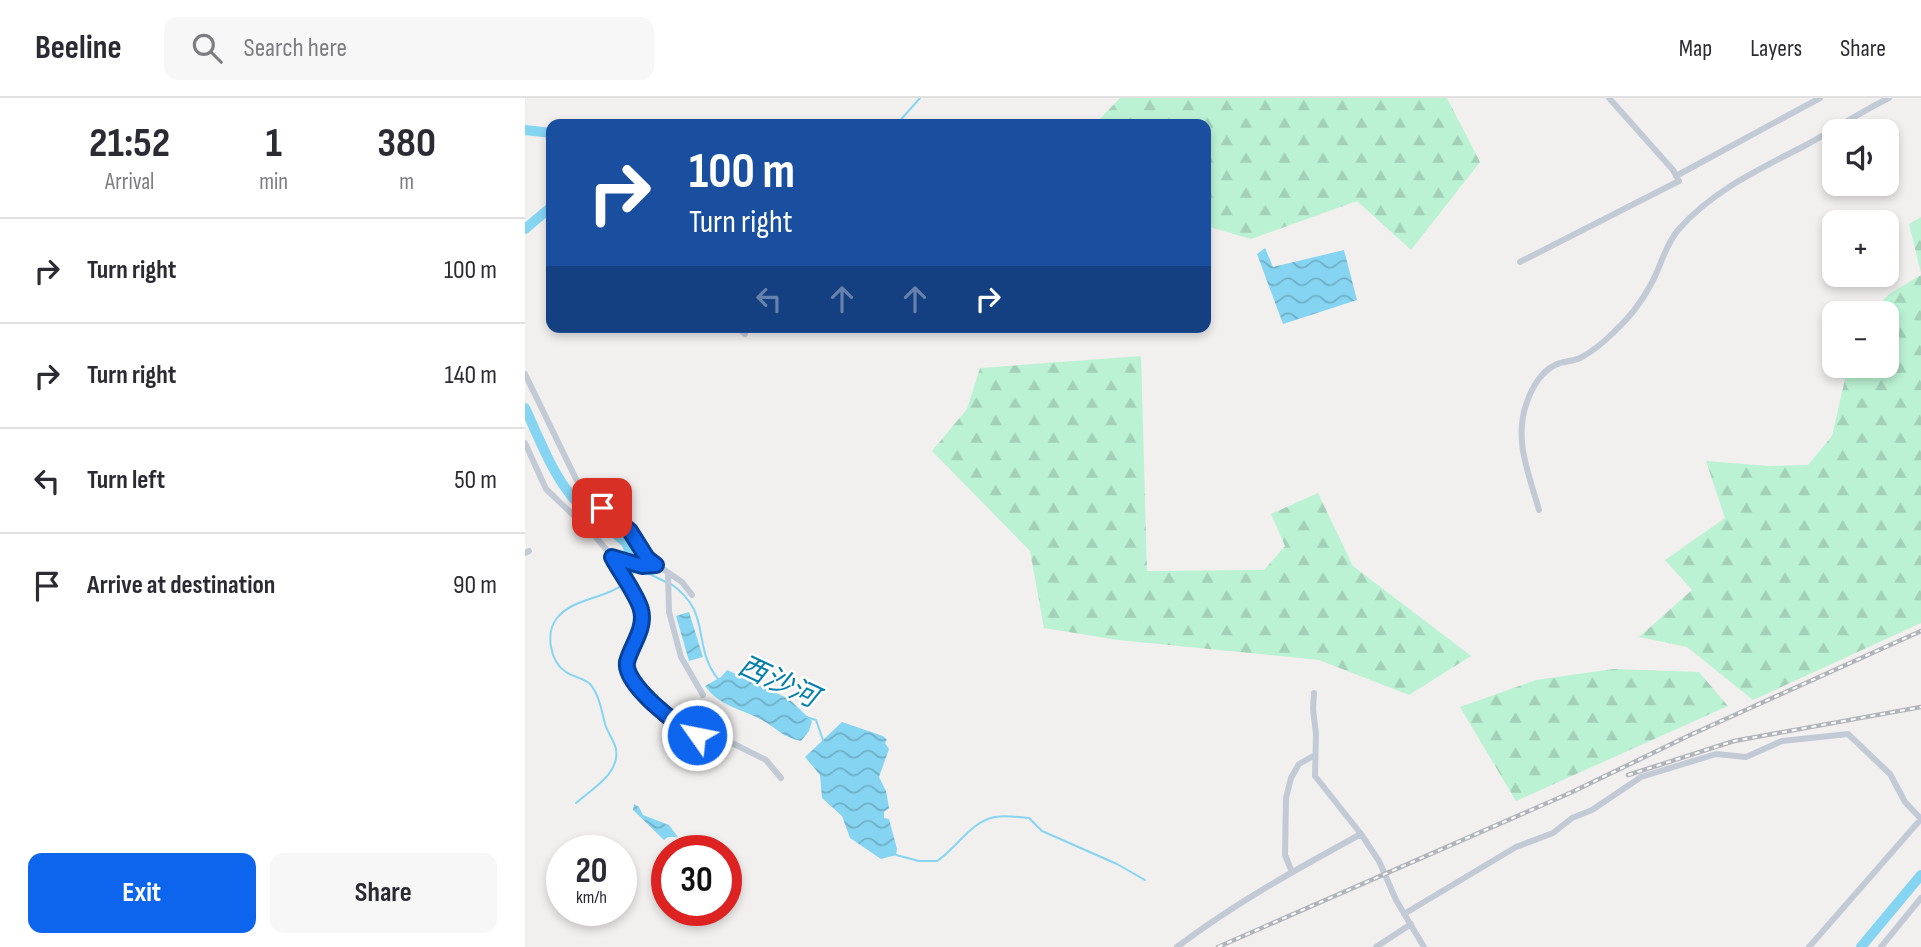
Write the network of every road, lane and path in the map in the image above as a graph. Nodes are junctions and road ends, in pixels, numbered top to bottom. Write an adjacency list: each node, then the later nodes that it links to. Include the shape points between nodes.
1 (1609, 98): 4 (street)
2 (1819, 98): 4 (street)
3 (1889, 98): 8 (street, via 1713,197 1669,241 1651,285 1628,318 1597,347 1580,358 1557,363 1538,380 1527,399 1520,439)
4 (1676, 176): 5 (street, via 1679,181)
5 (1520, 262)
6 (525, 374): 10 (street, via 576,479 630,531)
7 (525, 443): 9 (street, via 546,489)
8 (1539, 510)
9 (612, 557): 10 (street); 16 (street, via 641,609 642,620 627,663 632,680 683,729 734,744 766,760)
10 (656, 565): 11 (street)
11 (668, 574): 12 (street); 14 (street, via 669,612 681,657)
12 (692, 595)
13 (1314, 693): 15 (street)
14 (703, 695)
15 (1315, 755): 18 (street, via 1315,776); 19 (street, via 1299,764 1286,799 1285,855)
16 (781, 778)
17 (1921, 819): 21 (street, via 1905,802 1890,774 1848,734 1783,741 1746,757 1716,754 1641,777 1553,833 1516,847); 26 (street)
18 (1361, 834): 19 (street); 21 (street)
19 (1292, 872): 23 (street, via 1219,915)
20 (1921, 898): 27 (street)
21 (1404, 914): 22 (street)
22 (1411, 924): 24 (street); 25 (street)
23 (1177, 947)
24 (1376, 947)
25 (1424, 947)
26 (1809, 947)
27 (1881, 947)

